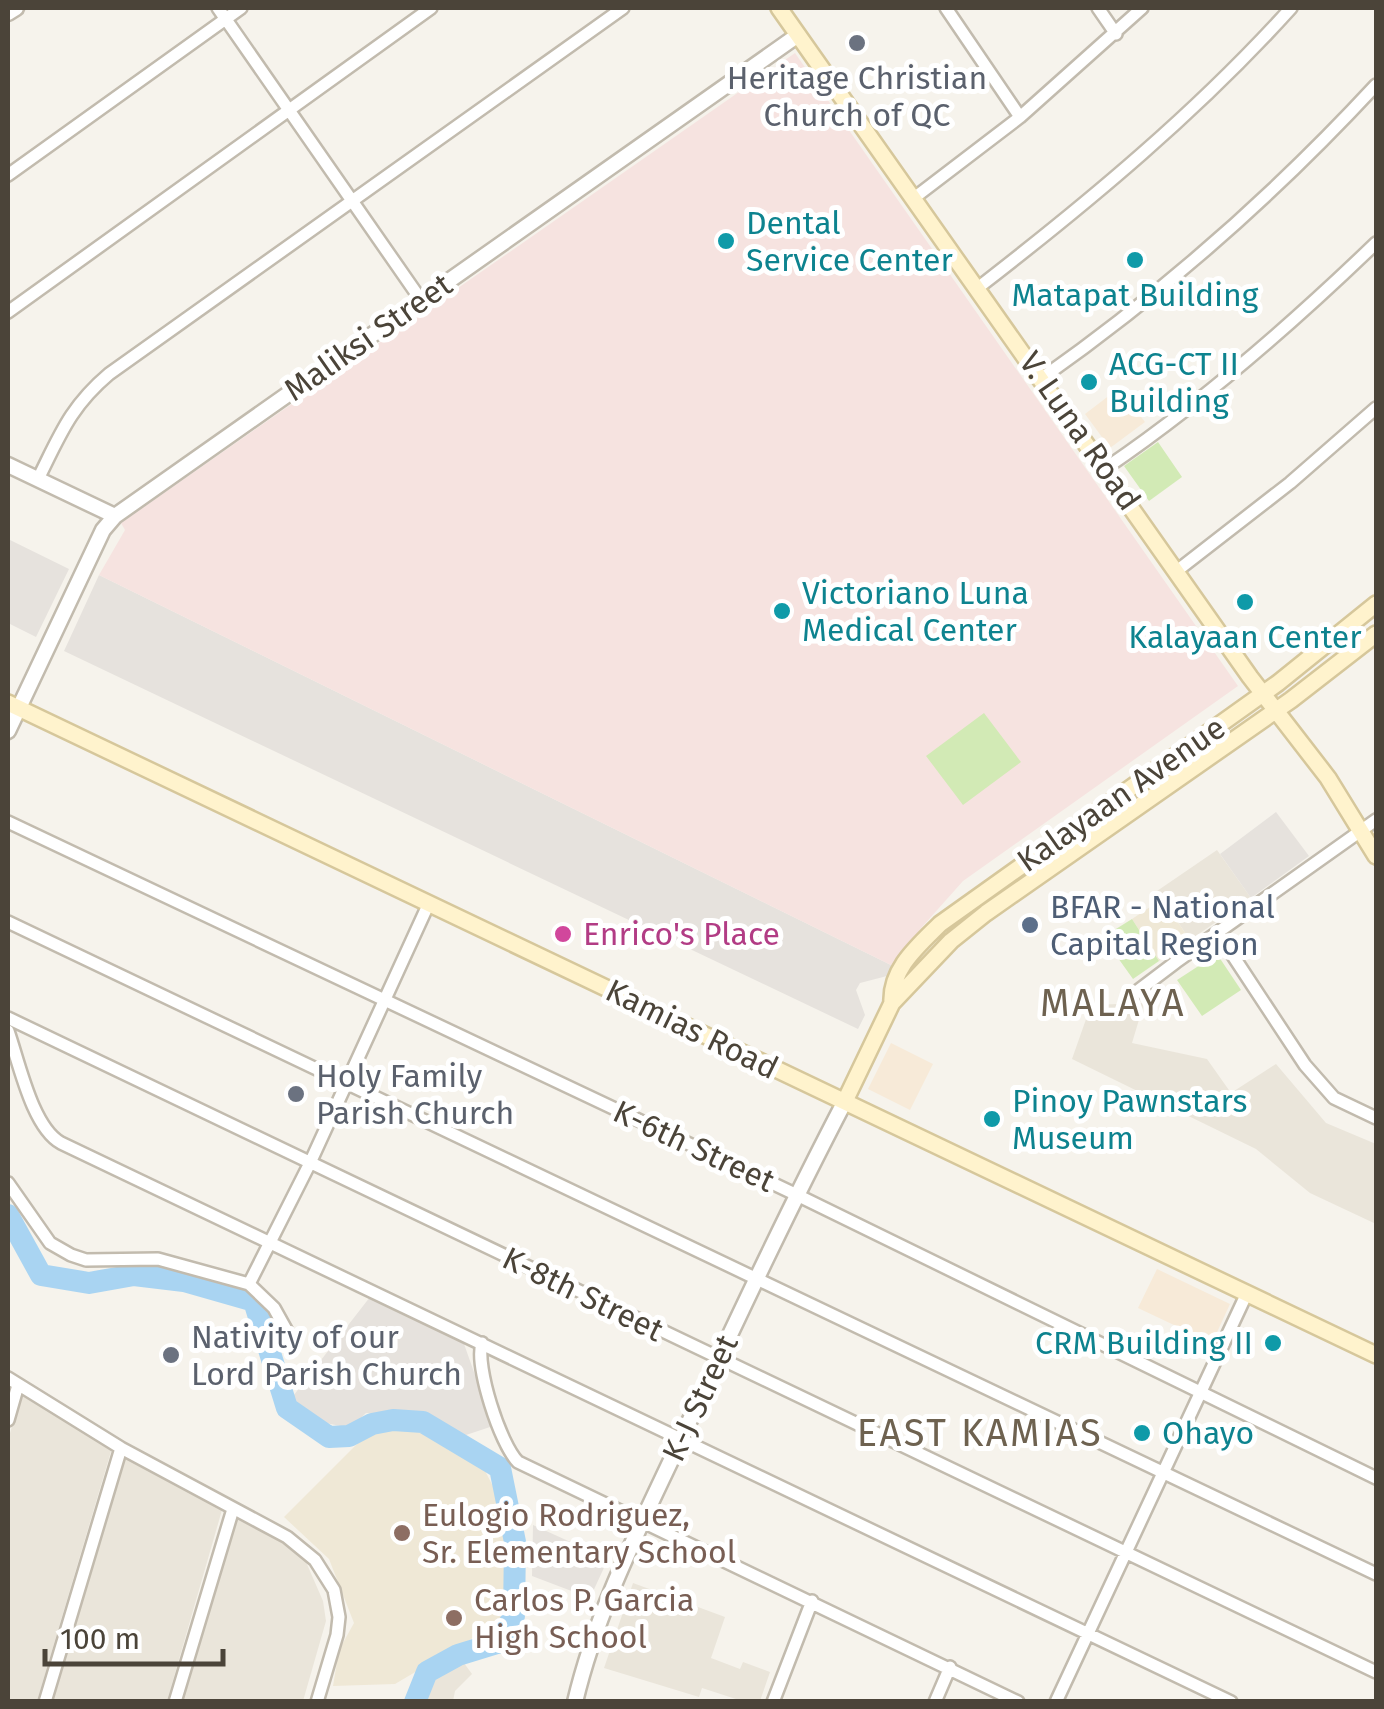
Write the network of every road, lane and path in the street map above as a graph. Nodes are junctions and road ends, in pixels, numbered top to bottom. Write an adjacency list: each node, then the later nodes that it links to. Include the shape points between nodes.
1 (16, 8): 10 (street)
2 (241, 8): 11 (street)
3 (431, 8): 15 (street)
4 (623, 8): 19 (street)
5 (779, 8): 13 (main road, V. Luna Road)
6 (946, 8): 16 (street)
7 (1098, 8): 12 (street)
8 (1142, 8): 12 (street)
9 (1291, 8): 21 (street, via 1187,114)
10 (8, 13)
11 (222, 13): 15 (street); 17 (street)
12 (1116, 34): 16 (street)
13 (798, 35): 18 (main road, V. Luna Road); 22 (street, Maliksi Street)
14 (1376, 85): 24 (street, via 1202,254)
15 (288, 108): 19 (street); 23 (street)
16 (1020, 117): 18 (street)
17 (8, 174)
18 (914, 198): 21 (main road, V. Luna Road)
19 (351, 201): 22 (street); 28 (street, via 83,396)
20 (1376, 242): 27 (street, via 1256,353)
21 (979, 288): 24 (main road, V. Luna Road)
22 (421, 300): 29 (street, Maliksi Street)
23 (8, 312)
24 (1042, 378): 27 (main road, V. Luna Road)
25 (1376, 408): 30 (street)
26 (8, 464): 28 (street)
27 (1106, 468): 30 (main road, V. Luna Road)
28 (38, 479): 29 (street)
29 (115, 516): 34 (street, Maliksi Street)
30 (1178, 570): 33 (main road, V. Luna Road)
31 (1376, 604): 33 (main road, Kalayaan Avenue)
32 (1376, 634): 35 (main road, Kalayaan Avenue)
33 (1264, 694): 35 (main road, V. Luna Road); 46 (main road, Kalayaan Avenue, via 940,924 900,969)
34 (13, 706): 36 (street, Maliksi Street); 41 (main road, Kamias Road)
35 (1276, 710): 39 (main road, V. Luna Road); 46 (main road, Kalayaan Avenue, via 986,913)
36 (8, 731)
37 (1376, 820): 39 (street)
38 (8, 822): 44 (street, K-6th Street)
39 (1364, 832): 40 (main road, V. Luna Road); 43 (street)
40 (1376, 856)
41 (429, 903): 44 (street); 50 (main road, Kamias Road)
42 (8, 922): 49 (street)
43 (1218, 933): 45 (street); 51 (street, via 1305,1065 1334,1098)
44 (385, 999): 49 (street); 54 (street, K-6th Street)
45 (1129, 1002)
46 (892, 1003): 50 (main road, Kalayaan Avenue)
47 (8, 1018): 52 (street, K-8th Street)
48 (8, 1032): 55 (street, via 50,1137)
49 (344, 1084): 52 (street); 56 (street)
50 (845, 1102): 54 (street, K-J Street); 58 (main road, Kamias Road)
51 (1376, 1118)
52 (310, 1163): 55 (street); 62 (street, K-8th Street)
53 (8, 1184): 57 (street, via 50,1243 71,1255 158,1259)
54 (797, 1196): 56 (street, K-J Street); 64 (street, K-6th Street)
55 (271, 1241): 57 (street); 59 (street)
56 (756, 1279): 62 (street, K-J Street); 68 (street)
57 (249, 1284): 60 (street, via 274,1308)
58 (1247, 1293): 61 (main road, Kamias Road); 64 (street)
59 (482, 1343): 66 (street); 71 (street, via 478,1358 513,1457)
60 (294, 1344)
61 (1376, 1355)
62 (718, 1359): 66 (street, K-J Street); 72 (street, K-8th Street)
63 (13, 1382): 65 (street); 67 (street)
64 (1201, 1395): 68 (street); 69 (street, K-6th Street)
65 (8, 1420)
66 (682, 1438): 71 (street, K-J Street); 75 (street)
67 (121, 1448): 70 (street); 78 (street)
68 (1162, 1474): 72 (street); 73 (street)
69 (1376, 1478)
70 (233, 1509): 79 (street); 80 (street, via 301,1548 331,1583 338,1635)
71 (642, 1522): 74 (street); 81 (street, K-J Street, via 598,1622)
72 (1126, 1552): 75 (street); 77 (street, K-8th Street)
73 (1376, 1574)
74 (812, 1601): 76 (street); 82 (street)
75 (1086, 1633): 85 (street); 86 (street)
76 (950, 1667): 83 (street); 84 (street)
77 (1376, 1672)
78 (45, 1702)
79 (176, 1702)
80 (317, 1702)
81 (575, 1702)
82 (773, 1702)
83 (935, 1702)
84 (1018, 1702)
85 (1056, 1702)
86 (1231, 1702)

